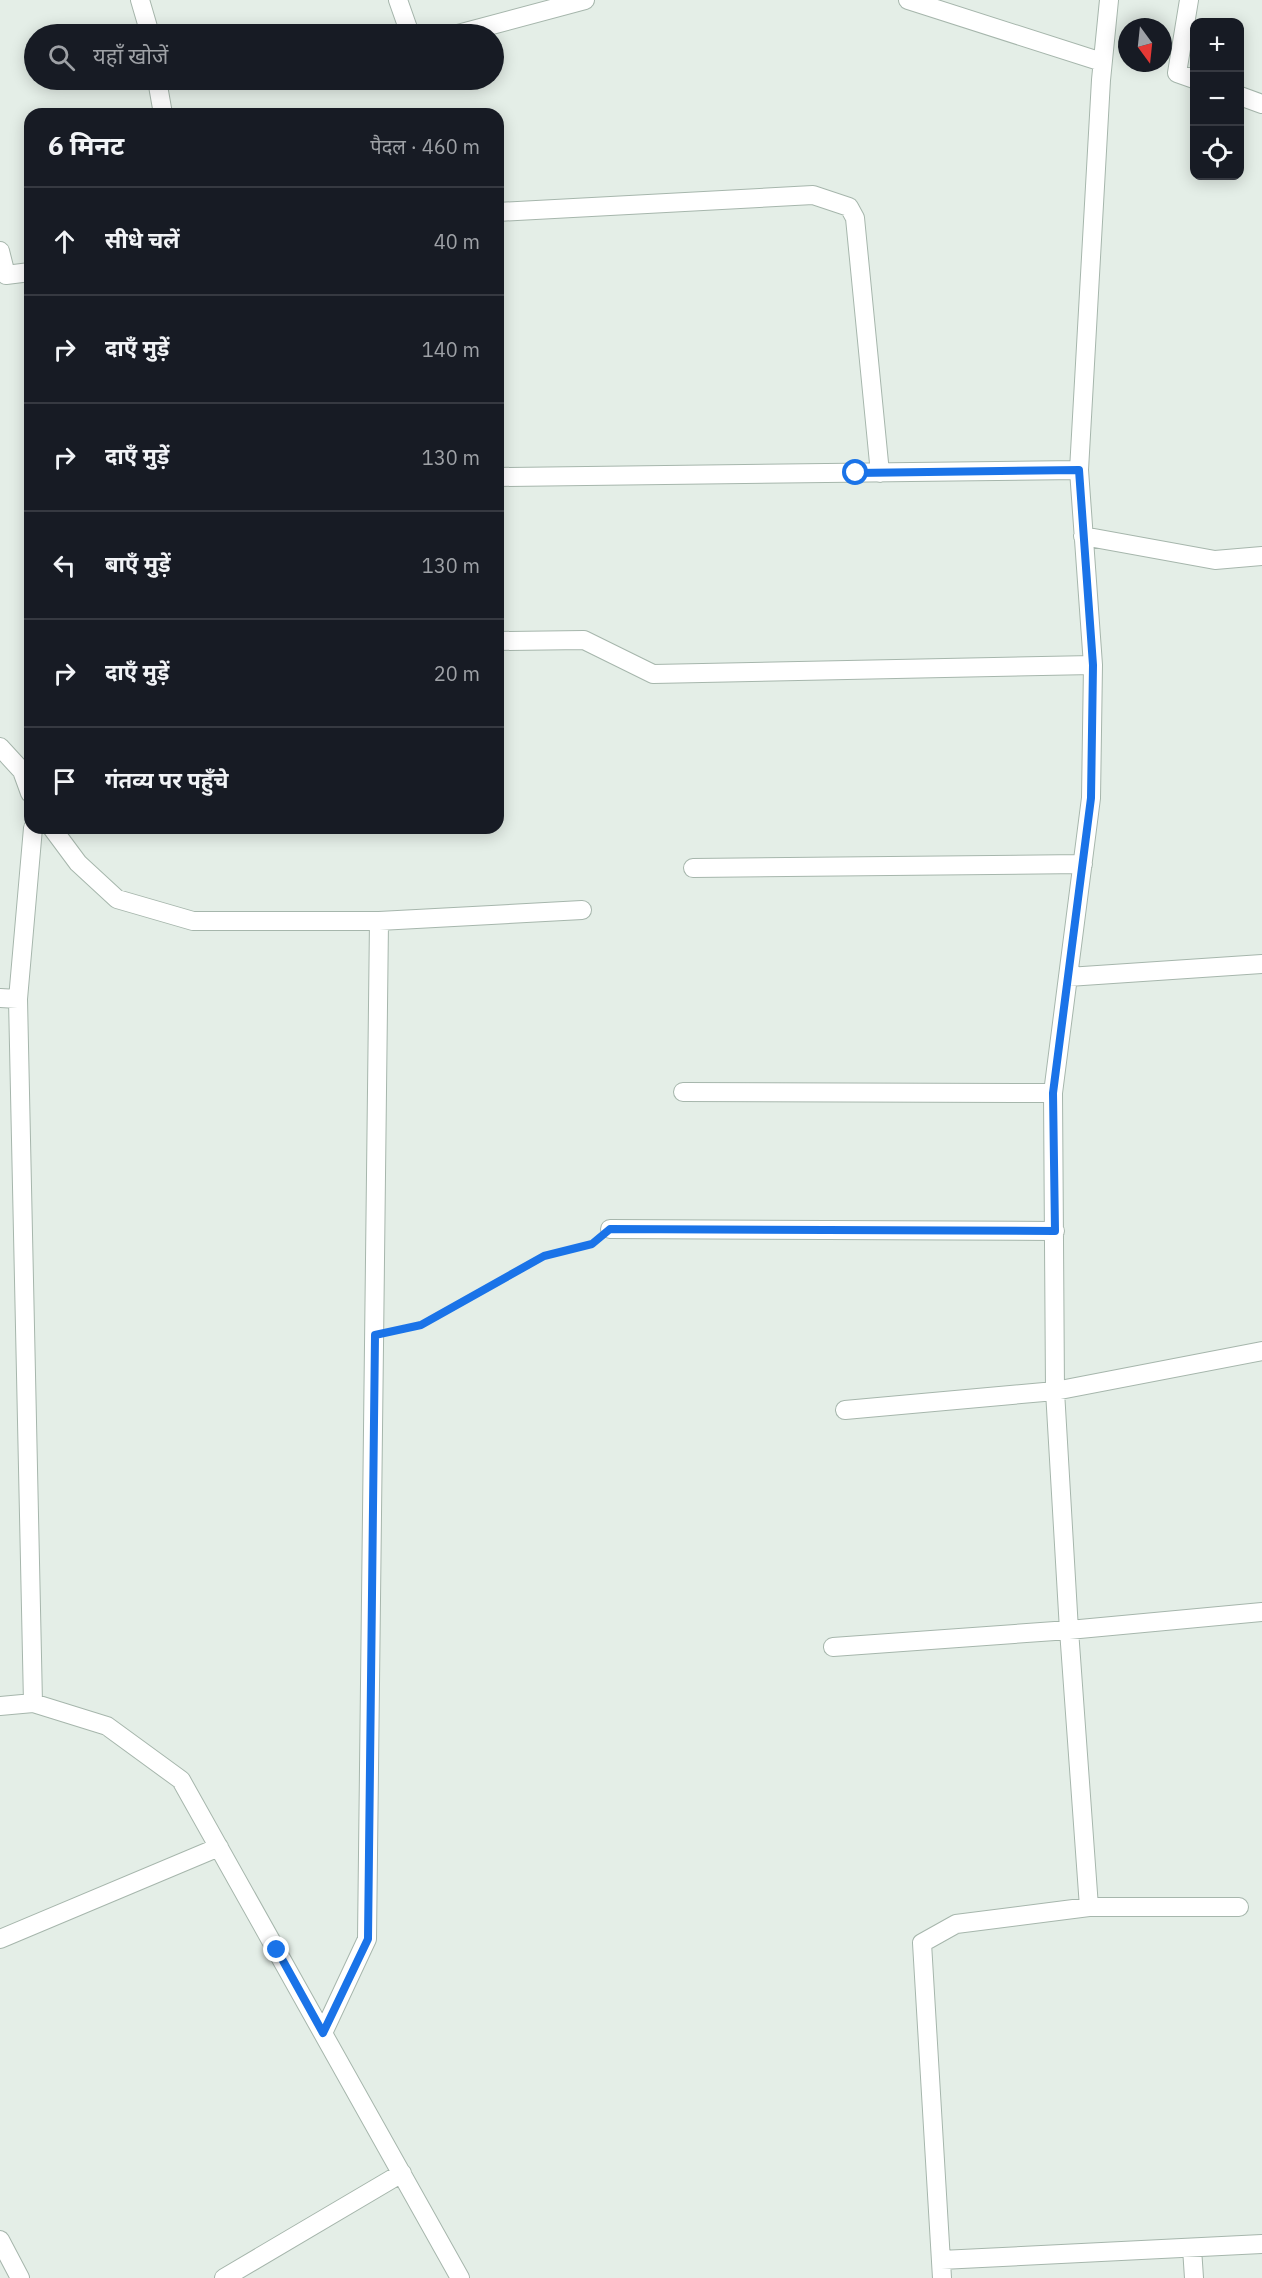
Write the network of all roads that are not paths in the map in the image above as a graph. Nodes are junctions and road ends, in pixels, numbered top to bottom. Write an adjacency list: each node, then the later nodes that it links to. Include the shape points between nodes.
1 (140, 0): 7 (street)
2 (398, 0): 8 (street)
3 (585, 0): 9 (street)
4 (908, 0): 10 (street)
5 (1109, 0): 10 (street)
6 (1189, 0): 11 (street, via 1177,73)
7 (147, 24)
8 (406, 24)
9 (495, 24)
10 (1102, 63): 19 (street)
11 (1190, 78)
12 (159, 90): 15 (street)
13 (1244, 98): 14 (street)
14 (1262, 104)
15 (162, 108)
16 (504, 212): 20 (street, via 813,195 849,207 855,218)
17 (0, 251): 18 (street, via 6,275)
18 (24, 273)
19 (1079, 470): 20 (street); 22 (street)
20 (880, 472): 21 (street)
21 (504, 477)
22 (1083, 536): 23 (street, via 1215,560); 25 (street)
23 (1262, 556)
24 (504, 641): 25 (street, via 584,640 653,674)
25 (1093, 665): 30 (street, via 1091,798)
26 (0, 747): 27 (street)
27 (24, 776)
28 (32, 834): 36 (street)
29 (57, 834): 33 (street, via 78,862 117,899 193,921)
30 (1083, 864): 31 (street); 35 (street)
31 (693, 868)
32 (582, 910): 33 (street)
33 (379, 921): 53 (street, via 368,1939)
34 (1262, 964): 35 (street)
35 (1068, 977): 38 (street)
36 (9, 998): 47 (street)
37 (683, 1092): 38 (street)
38 (1053, 1093): 40 (street)
39 (610, 1229): 40 (street)
40 (1055, 1231): 42 (street)
41 (1262, 1351): 42 (street)
42 (1055, 1391): 43 (street); 45 (street)
43 (845, 1410)
44 (1262, 1612): 45 (street)
45 (1069, 1630): 46 (street); 50 (street)
46 (833, 1647)
47 (33, 1703): 48 (street); 49 (street, via 106,1726 181,1780)
48 (0, 1706)
49 (219, 1847): 52 (street); 53 (street)
50 (1089, 1907): 51 (street); 58 (street, via 956,1924 922,1943)
51 (1239, 1907)
52 (0, 1939)
53 (323, 2033): 54 (street)
54 (402, 2173): 60 (street); 61 (street)
55 (0, 2240): 59 (street)
56 (1262, 2244): 57 (street)
57 (1192, 2248): 58 (street); 62 (street)
58 (941, 2269)
59 (20, 2278)
60 (224, 2278)
61 (460, 2278)
62 (1194, 2278)

